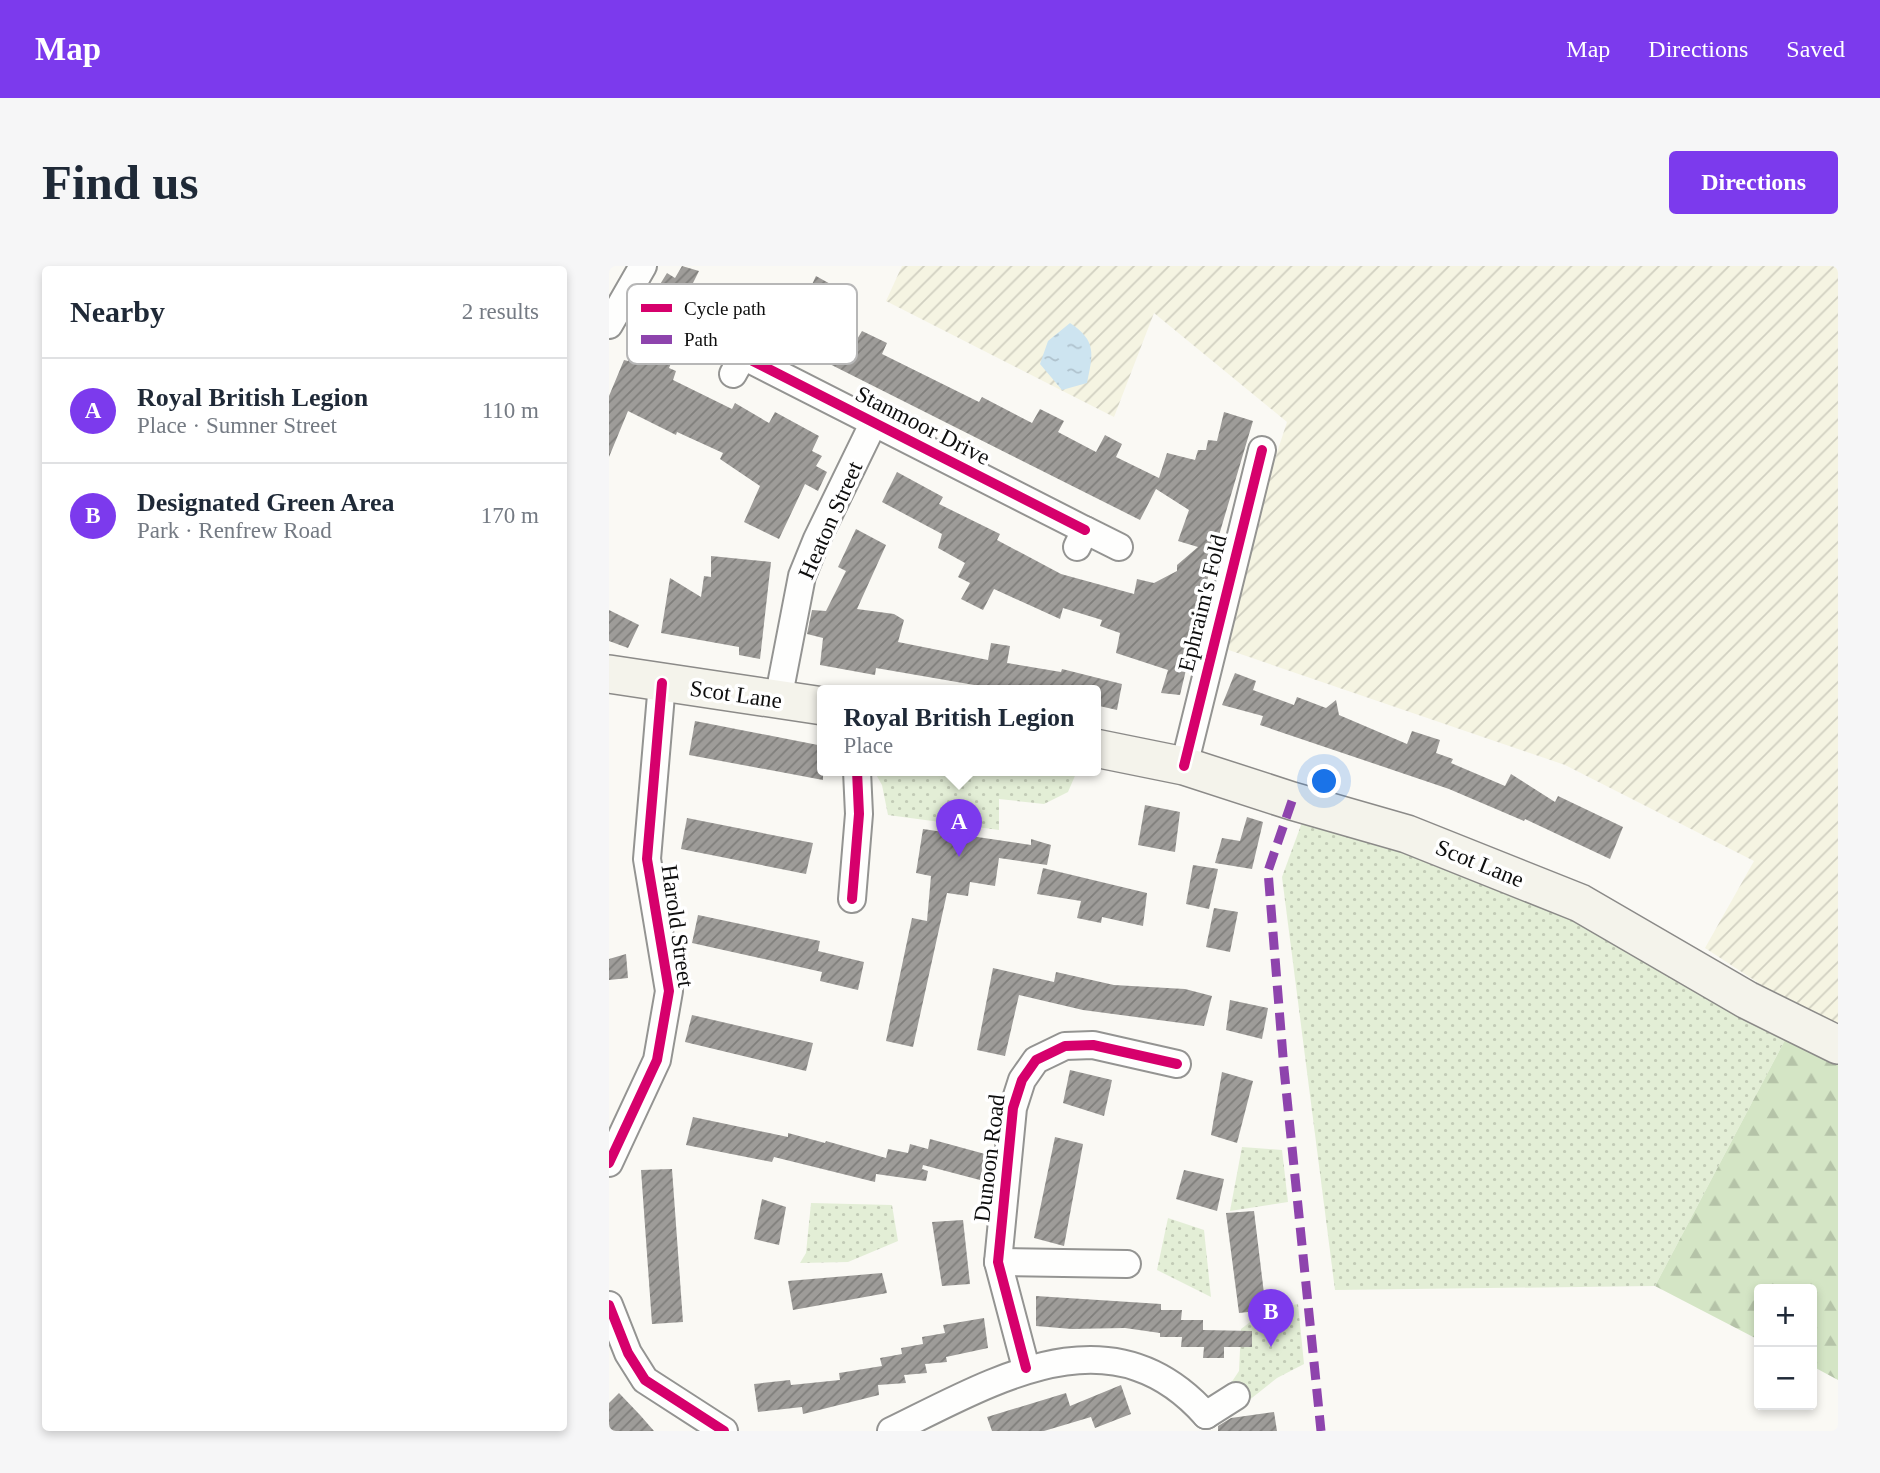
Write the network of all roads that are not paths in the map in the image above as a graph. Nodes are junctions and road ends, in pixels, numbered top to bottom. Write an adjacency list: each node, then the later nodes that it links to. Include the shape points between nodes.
1 (643, 266): 2 (street)
2 (633, 284)
3 (627, 294): 4 (street)
4 (609, 325)
5 (737, 364): 6 (street, Stanmoor Drive)
6 (873, 424): 8 (street, Stanmoor Drive, via 1081,539); 11 (street, Heaton Street, via 802,576)
7 (1262, 450): 14 (street, Ephraim's Fold)
8 (1119, 547)
9 (609, 674): 10 (main road, Scot Lane)
10 (661, 683): 11 (main road, Scot Lane); 19 (street, Harold Street, via 647,859 669,991 657,1060)
11 (778, 700): 12 (main road, Scot Lane)
12 (817, 705)
13 (1101, 749): 14 (main road, Scot Lane)
14 (1184, 766): 17 (main road, Scot Lane, via 1408,834 1580,903 1747,1000)
15 (857, 776): 16 (street)
16 (852, 899)
17 (1838, 1045)
18 (1177, 1064): 20 (street, Dunoon Road, via 1093,1045 1065,1046 1036,1060 1022,1080 1013,1108)
19 (610, 1156)
20 (998, 1262): 21 (street); 23 (street, Dunoon Road)
21 (1126, 1264)
22 (609, 1305): 26 (street, via 628,1353 645,1380)
23 (1026, 1368): 25 (street, via 1081,1358 1141,1368 1168,1380); 27 (street)
24 (1236, 1396): 25 (street)
25 (1207, 1423)
26 (724, 1431)
27 (891, 1431)

